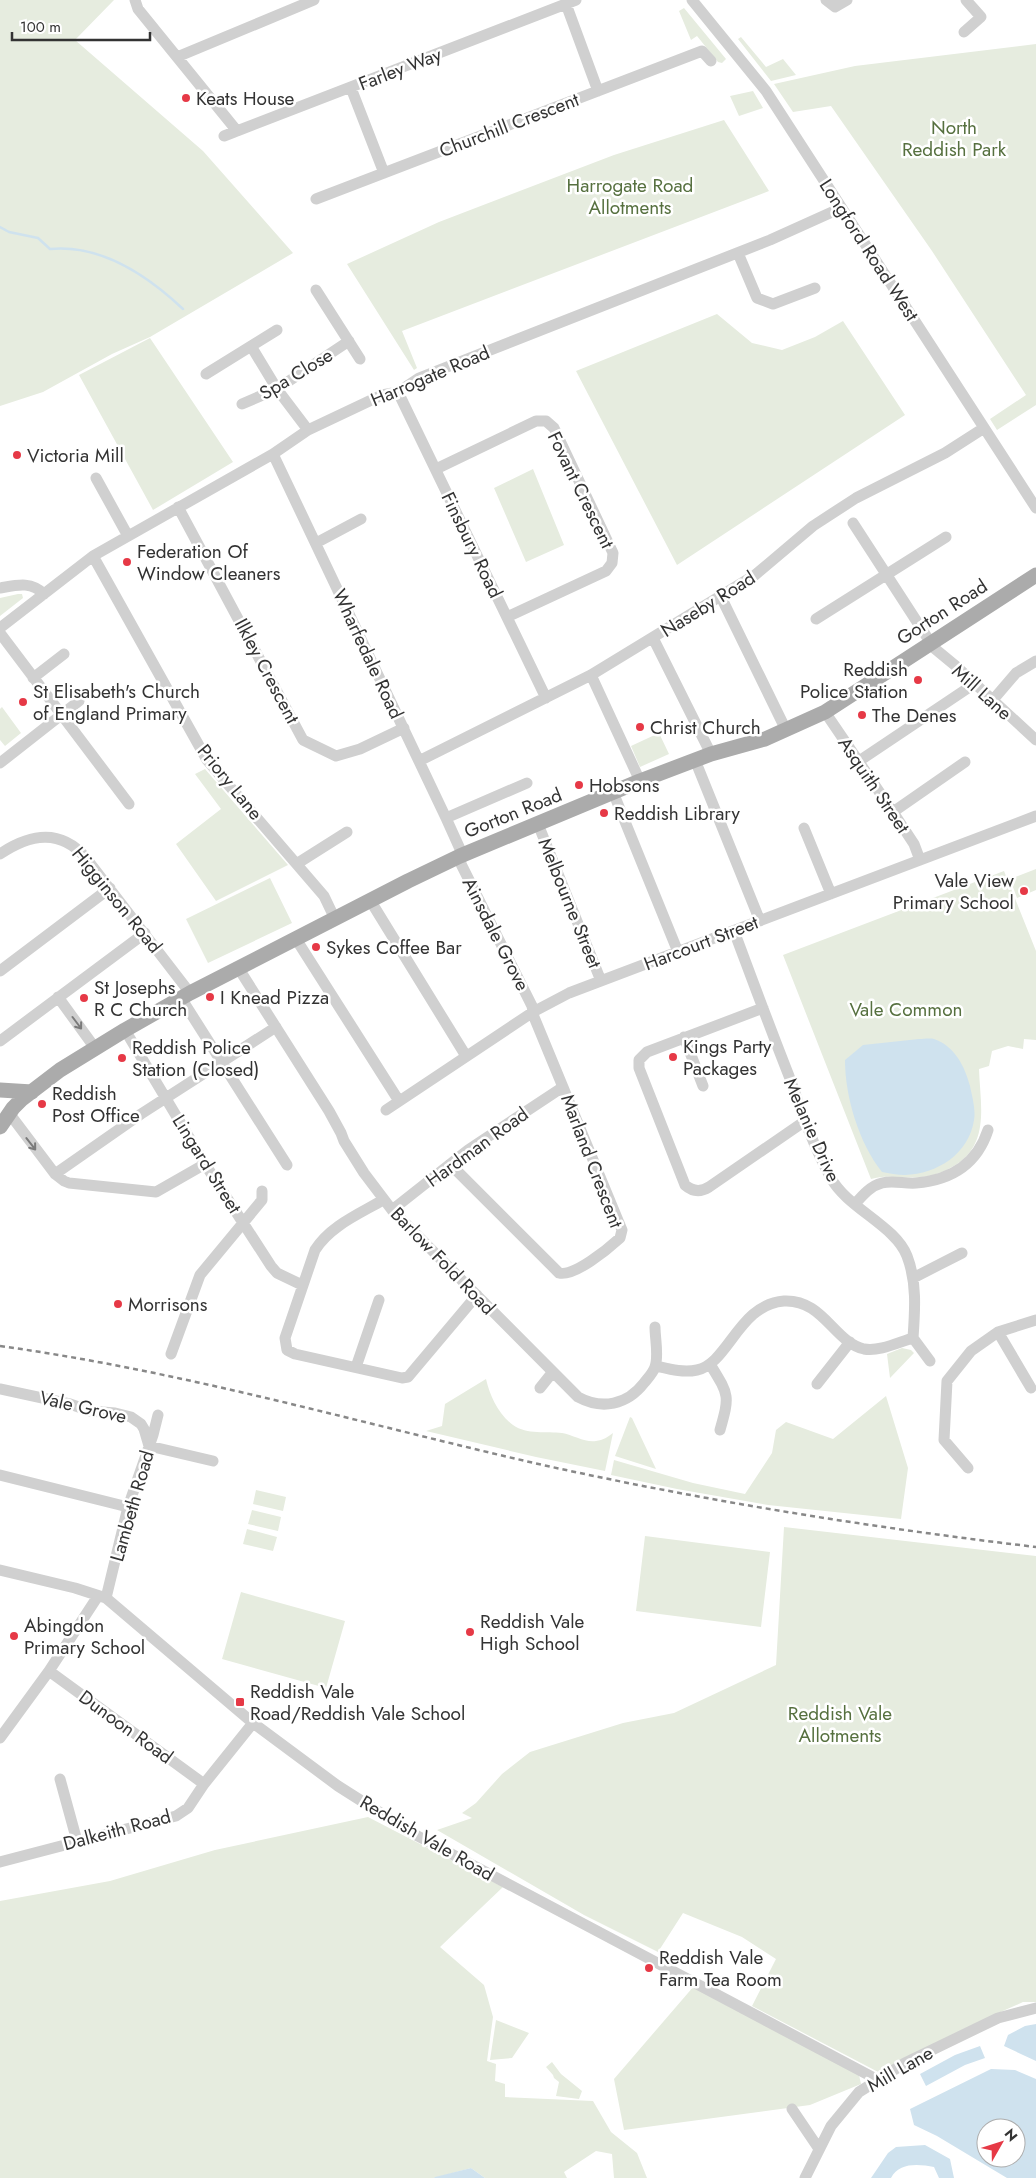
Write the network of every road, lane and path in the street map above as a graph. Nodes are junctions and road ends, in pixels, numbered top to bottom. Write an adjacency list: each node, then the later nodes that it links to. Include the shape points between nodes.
1 (135, 0): 9 (street, via 138,9)
2 (314, 0): 9 (street)
3 (692, 0): 17 (street, Longford Road West, via 766,91)
4 (826, 0): 5 (street, via 836,6)
5 (847, 0)
6 (966, 0): 8 (street, via 981,17)
7 (571, 2): 11 (street, Farley Way); 12 (street)
8 (964, 32)
9 (177, 57): 13 (street)
10 (711, 61): 12 (street, Churchill Crescent, via 699,46)
11 (351, 88): 13 (street, Farley Way); 15 (street)
12 (598, 91): 15 (street, Churchill Crescent)
13 (237, 131): 14 (street, Farley Way)
14 (224, 136)
15 (384, 174): 16 (street, Churchill Crescent)
16 (316, 199)
17 (841, 208): 18 (street, Harrogate Road); 29 (street, Longford Road West)
18 (738, 253): 19 (street, via 757,298 774,304); 27 (street, Harrogate Road, via 419,378)
19 (815, 288)
20 (316, 290): 22 (street, Spa Close)
21 (277, 330): 23 (street)
22 (350, 341): 24 (street, Spa Close); 26 (street, Spa Close)
23 (251, 346): 25 (street); 26 (street)
24 (360, 359)
25 (206, 374)
26 (277, 389): 28 (street, Spa Close); 30 (street)
27 (398, 392): 30 (street, Harrogate Road, via 382,395); 32 (street, Finsbury Road)
28 (242, 404)
29 (984, 428): 35 (street, Longford Road West); 46 (street, Naseby Road, via 945,453 828,515 756,575)
30 (308, 430): 31 (street, Harrogate Road)
31 (273, 454): 34 (street, Harrogate Road); 40 (street, Wharfedale Road)
32 (436, 469): 47 (street, Finsbury Road); 47 (street, Fovant Crescent, via 536,421 546,421 554,428 613,553 612,563 606,571)
33 (96, 478): 38 (street)
34 (178, 507): 38 (street, Harrogate Road); 65 (street, Ilkley Crescent, via 303,740 336,756 360,749)
35 (1036, 508)
36 (361, 519): 40 (street)
37 (853, 523): 42 (street, Mill Lane)
38 (128, 536): 41 (street, Harrogate Road)
39 (946, 537): 42 (street)
40 (316, 543): 65 (street, Wharfedale Road)
41 (94, 556): 45 (street, Harrogate Road); 87 (street, Priory Lane, via 207,760)
42 (886, 575): 48 (street); 53 (street, Mill Lane)
43 (1036, 575): 51 (main road, Gorton Road)
44 (0, 588): 45 (street, via 27,584)
45 (44, 594): 49 (street, Harrogate Road)
46 (721, 597): 52 (street, Naseby Road); 66 (street)
47 (506, 617): 60 (street, Finsbury Road)
48 (816, 619)
49 (0, 628)
50 (0, 633): 58 (street)
51 (944, 634): 53 (main road, Gorton Road); 56 (street, via 947,650)
52 (653, 638): 57 (street, Naseby Road); 68 (street)
53 (930, 642): 56 (street, Mill Lane, via 937,652); 63 (main road, Gorton Road)
54 (64, 654): 58 (street)
55 (1036, 661): 61 (street, via 1016,674)
56 (957, 667): 59 (street, Mill Lane)
57 (590, 676): 60 (street, Naseby Road); 74 (street)
58 (33, 678): 64 (street)
59 (974, 684): 61 (street, Mill Lane); 71 (street)
60 (546, 698): 70 (street, Naseby Road)
61 (992, 700): 67 (street, Mill Lane)
62 (79, 701): 64 (street)
63 (824, 712): 66 (main road, Gorton Road); 71 (street, Asquith Street)
64 (61, 715): 73 (street); 77 (street)
65 (404, 728): 70 (street, Wharfedale Road)
66 (786, 730): 68 (main road, Gorton Road)
67 (1036, 740)
68 (711, 754): 69 (main road, Gorton Road)
69 (695, 760): 74 (main road, Gorton Road); 92 (street)
70 (419, 761): 80 (street, Wharfedale Road)
71 (859, 761): 78 (street, Asquith Street)
72 (966, 762): 78 (street)
73 (0, 763)
74 (640, 781): 76 (main road, Gorton Road)
75 (527, 783): 80 (street)
76 (613, 792): 81 (main road, Gorton Road); 96 (street)
77 (129, 804)
78 (893, 812): 86 (street, Asquith Street, via 914,844)
79 (1036, 816): 86 (street, Harcourt Street)
80 (446, 818): 85 (street, Wharfedale Road)
81 (538, 824): 85 (main road, Gorton Road); 99 (street, Melbourne Street)
82 (804, 828): 89 (street)
83 (347, 832): 87 (street)
84 (0, 854): 88 (street, Higginson Road, via 27,840 42,837 64,840 81,852)
85 (460, 856): 90 (main road, Gorton Road); 103 (street, Ainsdale Grove, via 461,864)
86 (920, 860): 89 (street, Harcourt Street)
87 (298, 864): 91 (street, Priory Lane, via 324,896)
88 (110, 888): 94 (street, Higginson Road); 98 (street)
89 (831, 894): 92 (street, Harcourt Street)
90 (370, 900): 91 (main road, Gorton Road); 109 (street)
91 (335, 919): 95 (main road, Gorton Road)
92 (760, 921): 93 (street, Harcourt Street)
93 (734, 931): 96 (street, Harcourt Street); 102 (street, Melanie Drive)
94 (145, 933): 100 (street, Higginson Road); 101 (street)
95 (296, 939): 97 (main road, Gorton Road); 117 (street)
96 (678, 952): 99 (street, Harcourt Street)
97 (239, 969): 100 (main road, Gorton Road); 104 (street, Barlow Fold Road)
98 (0, 970)
99 (601, 981): 103 (street, Harcourt Street)
100 (186, 996): 105 (main road, Gorton Road); 110 (street, Higginson Road)
101 (58, 997): 107 (street); 108 (street, one-way to 108)
102 (763, 1008): 106 (street); 120 (street, Melanie Drive)
103 (534, 1012): 109 (street, Harcourt Street); 112 (street, Marland Crescent)
104 (276, 1027): 110 (street); 127 (street, Barlow Fold Road)
105 (125, 1030): 108 (main road, Gorton Road); 116 (street, Lingard Street)
106 (684, 1037): 111 (street); 120 (street, via 647,1052 640,1058 639,1068 688,1187 705,1190)
107 (0, 1041)
108 (95, 1048): 114 (main road, Gorton Road)
109 (466, 1056): 117 (street, Harcourt Street)
110 (221, 1062): 116 (street); 124 (street, Higginson Road)
111 (703, 1086)
112 (563, 1087): 123 (street, Hardman Road); 123 (street, Marland Crescent, via 622,1230 620,1238 575,1271 566,1275 559,1273)
113 (0, 1090): 114 (main road)
114 (32, 1092): 119 (main road, Gorton Road)
115 (0, 1097): 119 (main road)
116 (166, 1098): 122 (street, Lingard Street); 125 (street)
117 (399, 1101): 118 (street, Harcourt Street)
118 (386, 1110)
119 (6, 1114): 125 (street, one-way to 125)
120 (805, 1121): 128 (street, Melanie Drive, via 831,1179)
121 (988, 1130): 128 (street, via 977,1154 951,1175 933,1181 882,1183 865,1193)
122 (205, 1164): 125 (street, via 156,1192 69,1182); 130 (street, Lingard Street)
123 (450, 1164): 129 (street, Hardman Road)
124 (287, 1165)
125 (55, 1174)
126 (262, 1191): 130 (street, via 262,1200)
127 (383, 1200): 129 (street, Barlow Fold Road); 133 (street, via 321,1240)
128 (855, 1204): 132 (street, Melanie Drive, via 890,1233 907,1254)
129 (392, 1210): 134 (street, Barlow Fold Road)
130 (243, 1221): 133 (street, Lingard Street, via 277,1273); 141 (street, via 200,1275)
131 (962, 1253): 132 (street)
132 (914, 1278): 139 (street, Melanie Drive)
133 (302, 1285): 145 (street, via 285,1338 287,1350)
134 (477, 1295): 145 (street, via 408,1377); 146 (street, Barlow Fold Road)
135 (379, 1300): 145 (street)
136 (1036, 1320): 138 (street)
137 (655, 1327): 144 (street)
138 (998, 1332): 148 (street); 155 (street, via 971,1352 947,1381 944,1440)
139 (913, 1338): 140 (street, via 865,1349); 142 (street)
140 (850, 1342): 143 (street, via 814,1310 803,1304 777,1302 744,1321); 147 (street)
141 (171, 1354)
142 (930, 1361)
143 (710, 1364): 144 (street, via 689,1371); 152 (street, via 726,1390 726,1408)
144 (656, 1366): 146 (street, Barlow Fold Road, via 641,1387 626,1400 603,1405 578,1397)
145 (356, 1367)
146 (552, 1373): 150 (street)
147 (817, 1384)
148 (1032, 1388)
149 (0, 1389): 153 (street, Vale Grove, via 90,1411 131,1417 141,1424)
150 (539, 1389)
151 (158, 1415): 153 (street, Lambeth Road)
152 (720, 1430)
153 (149, 1446): 154 (street); 157 (street, Lambeth Road)
154 (212, 1461)
155 (968, 1468)
156 (0, 1475): 157 (street)
157 (128, 1507): 159 (street, Lambeth Road)
158 (0, 1570): 159 (street, Reddish Vale Road)
159 (102, 1597): 160 (street); 161 (street, Reddish Vale Road)
160 (48, 1671): 162 (street); 164 (street, Dunoon Road)
161 (253, 1723): 164 (street, Dalkeith Road); 168 (street, Reddish Vale Road, via 338,1786 412,1833)
162 (0, 1738)
163 (60, 1778): 165 (street)
164 (204, 1784): 165 (street, Dalkeith Road, via 188,1808 176,1816)
165 (78, 1841): 166 (street, Dalkeith Road)
166 (0, 1862)
167 (1036, 2008): 168 (street, Mill Lane, via 998,2018)
168 (878, 2080): 170 (street, Mill Lane, via 859,2092 831,2126)
169 (792, 2109): 170 (street)
170 (819, 2149): 171 (street, Mill Lane)
171 (806, 2178)

